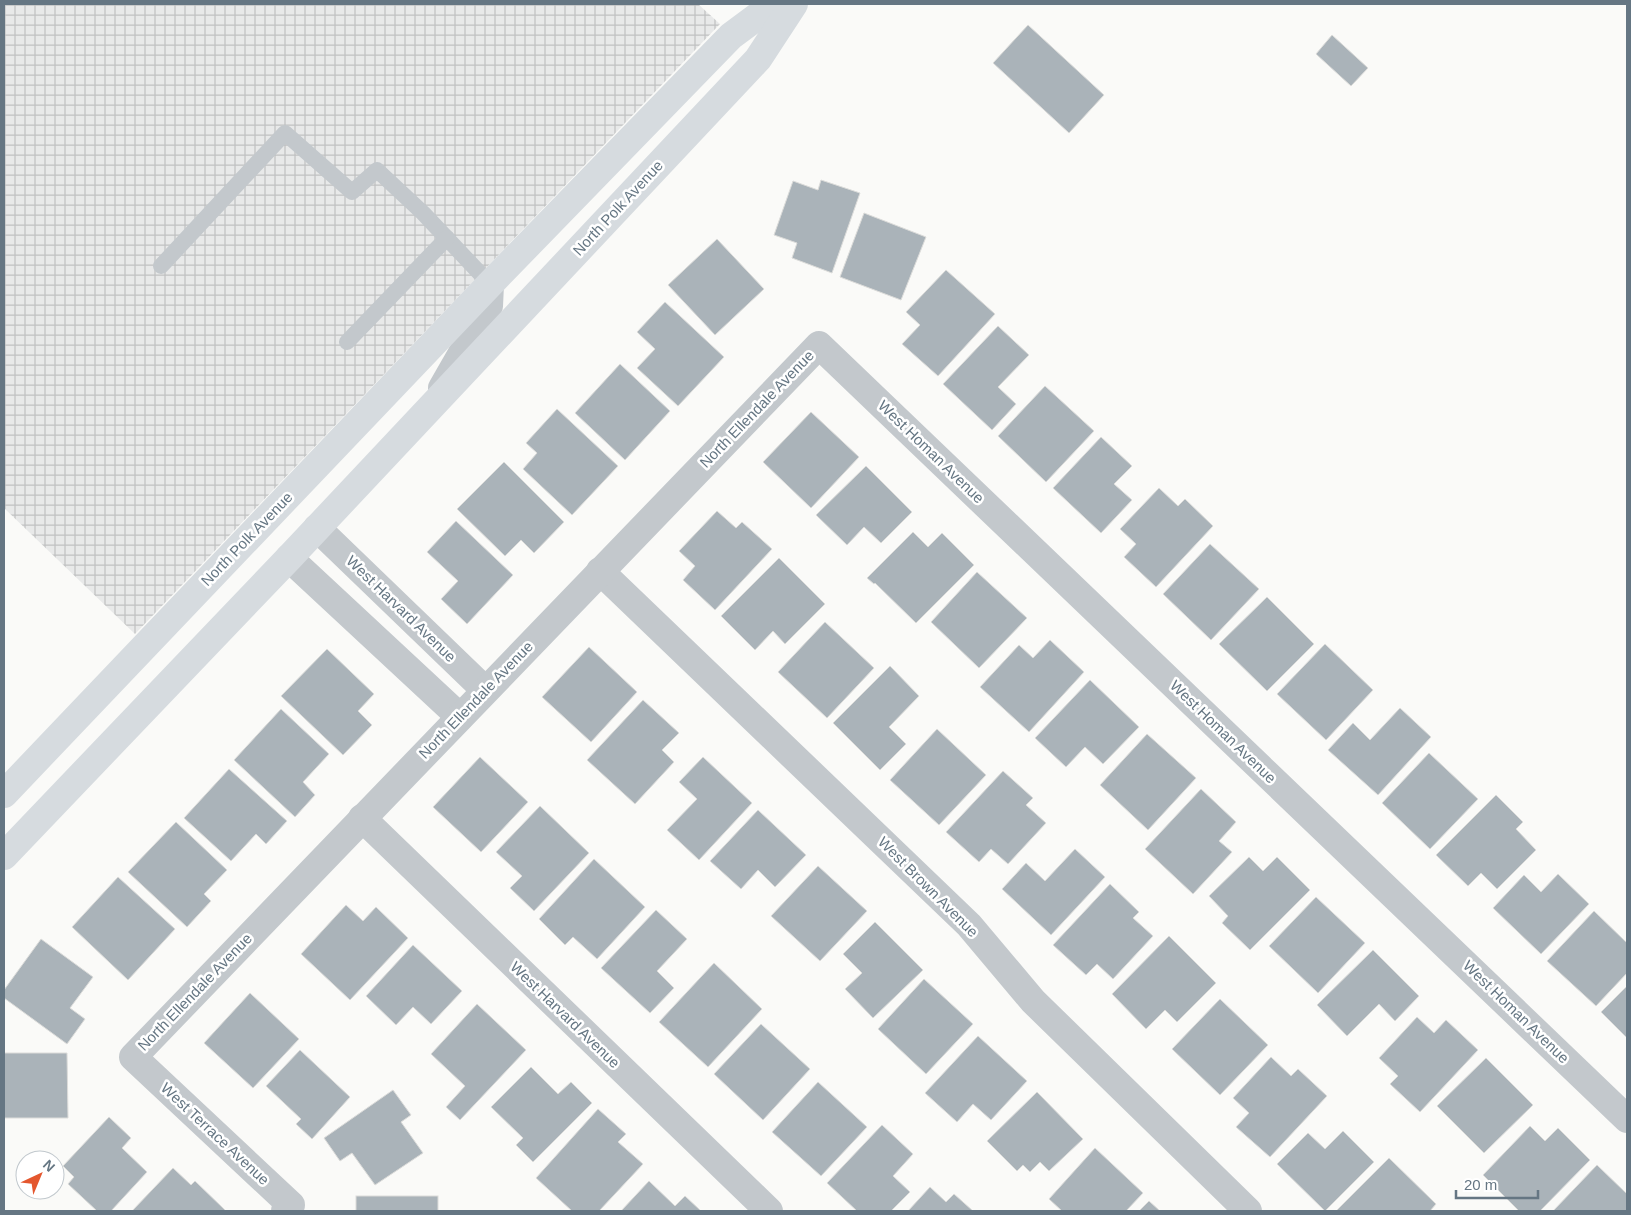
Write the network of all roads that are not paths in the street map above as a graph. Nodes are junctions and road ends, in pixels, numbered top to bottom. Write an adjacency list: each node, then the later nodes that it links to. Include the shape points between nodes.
1 (774, 4): 5 (main road, North Polk Avenue, via 731,36)
2 (794, 4): 8 (main road, North Polk Avenue, via 758,58)
3 (447, 238): 4 (lane, via 377,170 352,192 285,133); 5 (lane); 6 (lane)
4 (161, 266)
5 (490, 284): 8 (street, North Polk Avenue, via 489,306); 14 (main road, North Polk Avenue)
6 (347, 342)
7 (819, 345): 11 (street, North Ellendale Avenue); 18 (street, West Homan Avenue)
8 (433, 405): 9 (main road, North Polk Avenue)
9 (317, 528): 10 (main road, North Polk Avenue); 12 (street, West Harvard Avenue)
10 (289, 558): 13 (street); 16 (main road, North Polk Avenue)
11 (600, 572): 12 (street, North Ellendale Avenue); 21 (street, West Brown Avenue, via 969,924 1033,1001)
12 (486, 690): 13 (street, North Ellendale Avenue)
13 (460, 717): 15 (street, North Ellendale Avenue)
14 (4, 794)
15 (362, 818): 17 (street, North Ellendale Avenue); 20 (street, West Harvard Avenue)
16 (4, 856)
17 (133, 1057): 19 (street, West Terrace Avenue, via 291,1205)
18 (1627, 1119)
19 (285, 1211)
20 (768, 1211)
21 (1248, 1211)

